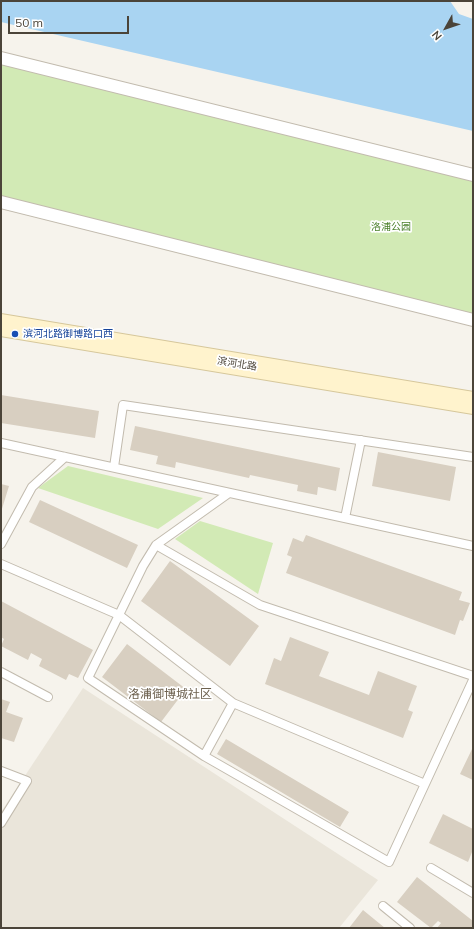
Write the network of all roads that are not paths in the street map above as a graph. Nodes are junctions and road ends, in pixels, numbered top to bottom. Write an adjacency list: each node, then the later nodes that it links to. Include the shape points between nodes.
1 (1, 58): 2 (street)
2 (473, 175)
3 (1, 202): 4 (street)
4 (473, 320)
5 (1, 325): 6 (main road, 滨河北路)
6 (473, 403)
7 (361, 440): 10 (lane); 11 (lane, via 123,405); 13 (lane)
8 (1, 442): 9 (lane)
9 (65, 457): 11 (lane); 14 (lane, via 32,487)
10 (473, 457)
11 (114, 467): 12 (lane)
12 (229, 493): 13 (lane); 15 (lane)
13 (345, 518): 16 (lane)
14 (1, 544)
15 (156, 545): 18 (lane); 20 (lane, via 260,605)
16 (473, 546)
17 (1, 564): 18 (lane)
18 (119, 615): 23 (lane); 24 (lane, via 88,678)
19 (1, 672): 22 (lane)
20 (473, 676)
21 (473, 680): 26 (lane)
22 (48, 697)
23 (233, 703): 24 (lane); 26 (lane)
24 (204, 756): 26 (lane, via 389,862)
25 (1, 771): 27 (lane, via 27,781)
26 (425, 784)
27 (1, 823)
28 (431, 868): 29 (lane)
29 (473, 893)
30 (383, 906): 31 (lane)
31 (410, 928)

